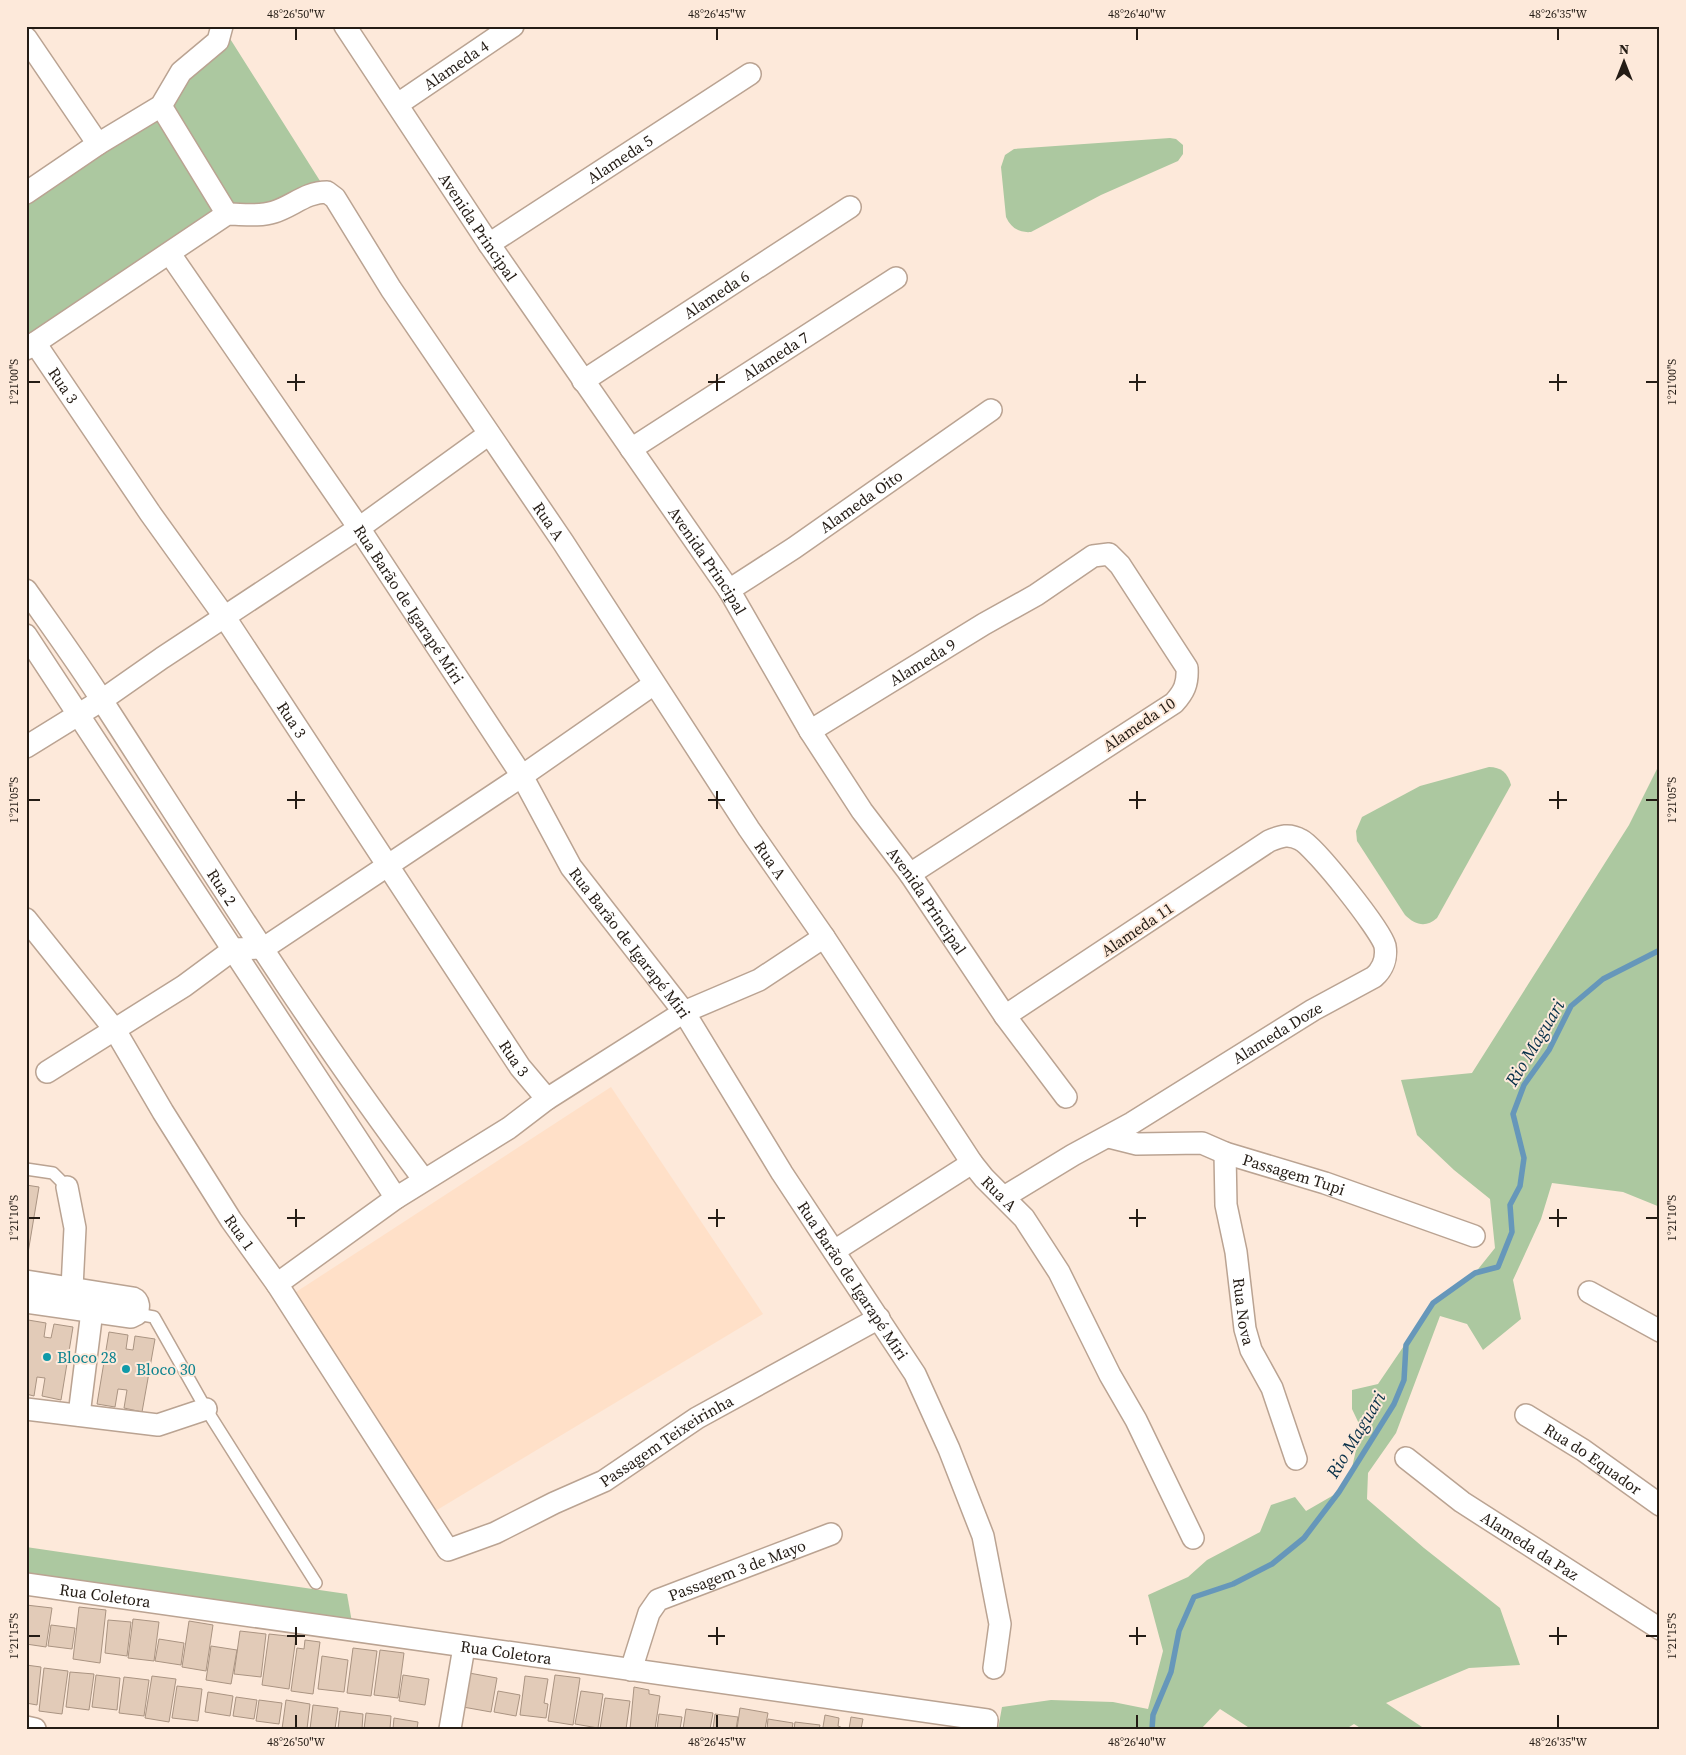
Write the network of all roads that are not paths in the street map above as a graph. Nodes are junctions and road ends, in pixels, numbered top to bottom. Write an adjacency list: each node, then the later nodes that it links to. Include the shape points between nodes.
1 (222, 26): 7 (street, via 218,40 181,72)
2 (345, 26): 6 (street, Avenida Principal)
3 (513, 26): 6 (street, Alameda 4)
4 (26, 38): 8 (street)
5 (750, 74): 12 (street, Alameda 5)
6 (398, 104): 12 (street, Avenida Principal)
7 (161, 106): 8 (street); 11 (street)
8 (98, 144): 9 (street)
9 (26, 193)
10 (850, 208): 16 (street, Alameda 6)
11 (227, 214): 13 (street); 18 (street, Rua A, via 275,212 315,192 327,192 335,198 391,289)
12 (489, 244): 16 (street, Avenida Principal)
13 (170, 254): 15 (street); 20 (street, Rua Barão de Igarapé Miri)
14 (896, 278): 19 (street, Alameda 7)
15 (31, 346): 24 (street, Rua 3)
16 (583, 381): 19 (street, Avenida Principal)
17 (992, 410): 22 (street, Alameda Oito)
18 (489, 434): 20 (street); 26 (street, Rua A)
19 (631, 449): 22 (street, Avenida Principal)
20 (359, 528): 24 (street); 31 (street, Rua Barão de Igarapé Miri)
21 (26, 590): 27 (street, Rua 2)
22 (729, 590): 29 (street, Avenida Principal)
23 (1036, 595): 29 (street, Alameda 9); 34 (street, Alameda 10, via 1094,556 1109,554 1120,565 1187,668 1185,688 1174,703)
24 (224, 616): 27 (street); 33 (street, Rua 3)
25 (26, 636): 28 (street, Rua 2)
26 (654, 684): 31 (street); 36 (street, Rua A)
27 (102, 700): 28 (street); 37 (street, Rua 2)
28 (79, 714): 30 (street); 38 (street, Rua 2, via 179,871)
29 (810, 731): 34 (street, Avenida Principal, via 862,811)
30 (26, 747)
31 (522, 776): 33 (street); 39 (street, Rua Barão de Igarapé Miri, via 571,867)
32 (1268, 841): 40 (street, Alameda 11); 45 (street, Alameda Doze, via 1282,835 1309,844 1381,936 1385,947 1382,971 1313,1010)
33 (388, 864): 37 (street); 44 (street, Rua 3, via 520,1067)
34 (910, 874): 40 (street, Avenida Principal)
35 (26, 919): 41 (street, Rua 1)
36 (824, 937): 39 (street, via 759,980); 47 (street, Rua A)
37 (264, 948): 38 (street); 49 (street, Rua 2, via 361,1096)
38 (234, 949): 41 (street); 52 (street, Rua 2)
39 (684, 1012): 44 (street); 54 (street, Rua Barão de Igarapé Miri, via 782,1173)
40 (1005, 1016): 43 (street, Avenida Principal)
41 (115, 1030): 42 (street); 56 (street, Rua 1, via 226,1212)
42 (47, 1072)
43 (1066, 1097)
44 (547, 1099): 49 (street, via 509,1128)
45 (1109, 1137): 46 (street, Passagem Tupi, via 1137,1144 1202,1144); 51 (street, Alameda Doze)
46 (1225, 1153): 53 (street, Passagem Tupi, via 1325,1183); 69 (street, Rua Nova, via 1226,1204 1236,1252 1245,1329 1251,1350 1272,1388)
47 (972, 1163): 51 (street, Rua A); 54 (street)
48 (26, 1169): 50 (lane, via 53,1173)
49 (424, 1180): 52 (street)
50 (67, 1187): 58 (street, via 75,1228)
51 (1004, 1197): 72 (street, Rua A, via 1024,1218 1059,1272 1136,1420)
52 (396, 1198): 56 (street)
53 (1474, 1236)
54 (834, 1251): 62 (street, Rua Barão de Igarapé Miri)
55 (26, 1281): 58 (street)
56 (277, 1284): 73 (street, Rua 1)
57 (1590, 1292): 63 (street)
58 (61, 1293): 59 (street); 60 (street); 61 (street, via 136,1299)
59 (26, 1302)
60 (92, 1311): 61 (street, via 131,1317); 66 (street)
61 (137, 1314): 65 (lane, via 154,1317)
62 (879, 1318): 73 (street, Passagem Teixeirinha, via 697,1418 604,1481 495,1533); 78 (street, Rua Barão de Igarapé Miri, via 916,1374 983,1536 1000,1624)
63 (1660, 1331)
64 (26, 1409): 66 (street)
65 (206, 1409): 66 (street, via 158,1425); 74 (lane)
66 (79, 1415)
67 (1526, 1415): 70 (street, Rua do Equador, via 1583,1450)
68 (1406, 1458): 76 (street, Alameda da Paz, via 1462,1502)
69 (1296, 1459)
70 (1660, 1505)
71 (831, 1534): 79 (street, Passagem 3 de Mayo, via 658,1600 649,1613)
72 (1192, 1538)
73 (448, 1550)
74 (316, 1583)
75 (26, 1584): 77 (street, Rua Coletora)
76 (1660, 1629)
77 (464, 1647): 79 (street, Rua Coletora); 83 (street)
78 (994, 1668)
79 (631, 1670): 80 (street, Rua Coletora)
80 (987, 1725)
81 (26, 1728): 82 (street)
82 (35, 1729)
83 (450, 1729)

